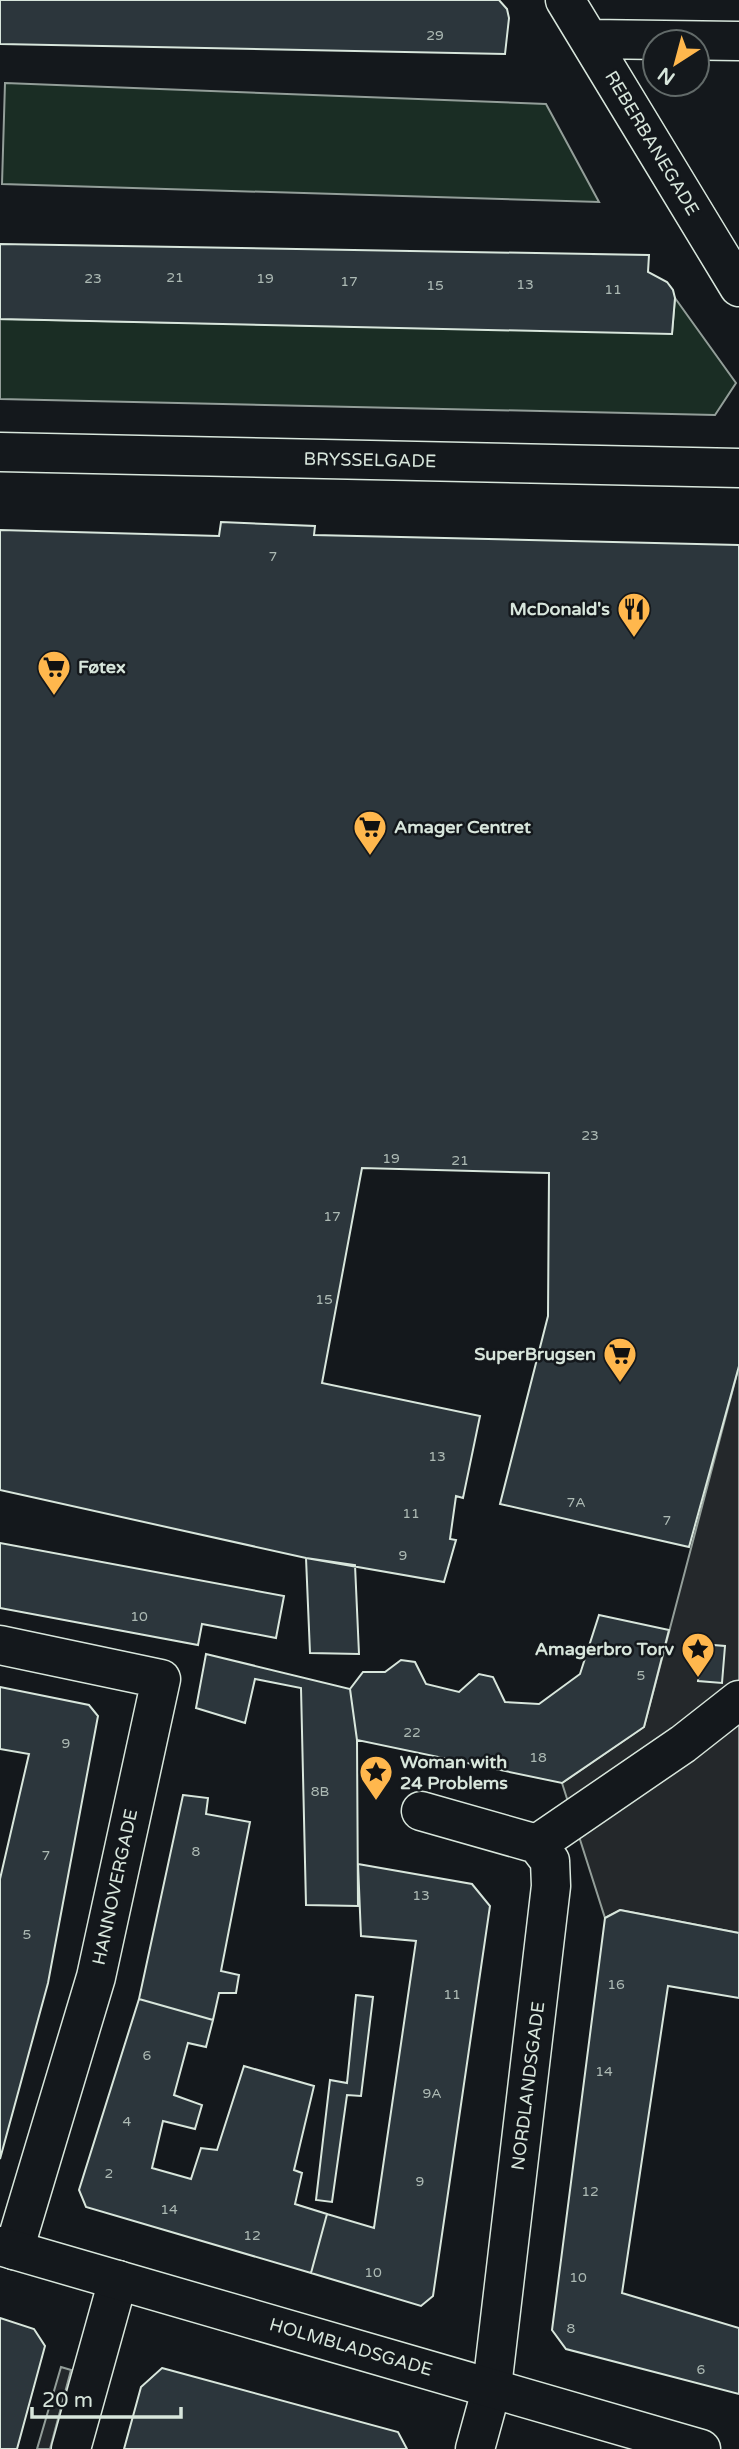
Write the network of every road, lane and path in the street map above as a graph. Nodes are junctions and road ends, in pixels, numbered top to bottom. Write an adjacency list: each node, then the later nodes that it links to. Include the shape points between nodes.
1 (565, 0): 2 (street, REBERBANEGADE)
2 (590, 39): 3 (street); 4 (street, REBERBANEGADE)
3 (739, 41)
4 (739, 287)
5 (0, 452): 6 (street, BRYSSELGADE)
6 (739, 468)
7 (0, 1645): 11 (street, HANNOVERGADE, via 161,1679 96,1977)
8 (739, 1700): 10 (street)
9 (421, 1811): 10 (street)
10 (537, 1844): 13 (street, NORDLANDSGADE, via 550,1861 551,1886)
11 (7, 2248): 12 (street, HOLMBLADSGADE)
12 (118, 2280): 13 (street, HOLMBLADSGADE); 14 (street)
13 (492, 2387): 15 (street, NORDLANDSGADE); 16 (street, HOLMBLADSGADE)
14 (71, 2449)
15 (475, 2449)
16 (701, 2449)

